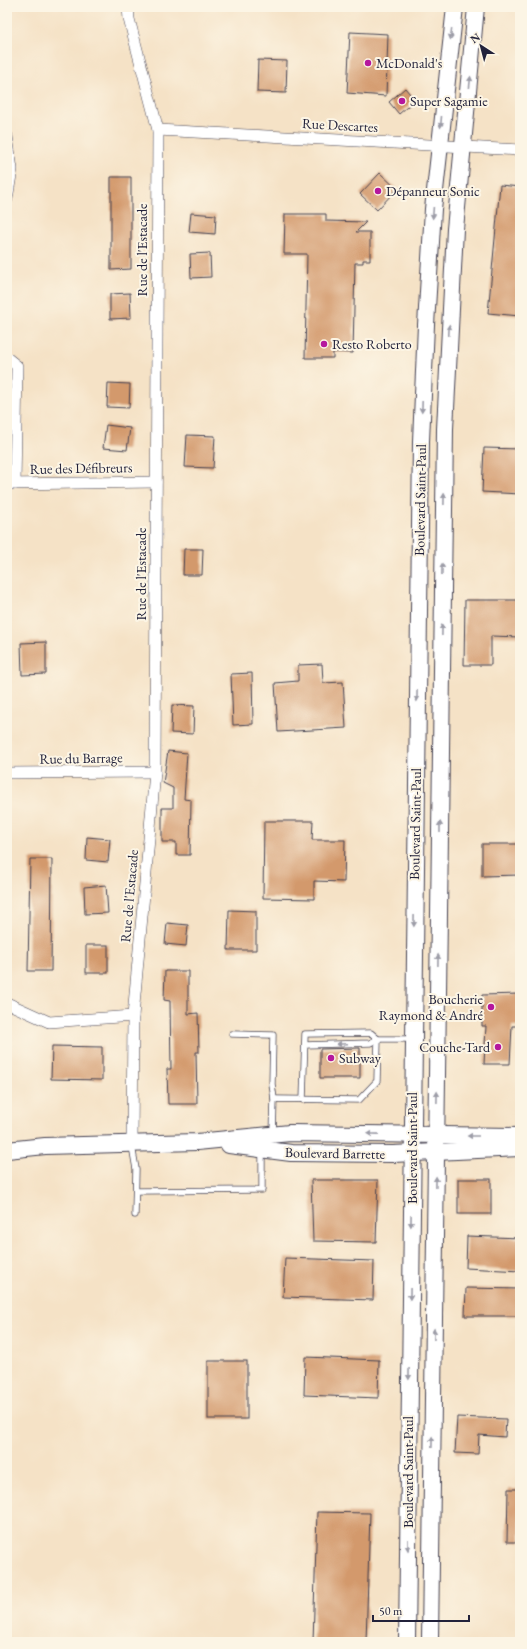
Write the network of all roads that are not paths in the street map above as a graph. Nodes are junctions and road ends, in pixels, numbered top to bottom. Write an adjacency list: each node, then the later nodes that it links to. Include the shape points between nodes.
1 (128, 7): 4 (street, Rue de l'Estacade)
2 (455, 7): 6 (main road, Boulevard Saint-Paul, one-way to 6)
3 (476, 7): 7 (main road, Boulevard Saint-Paul, one-way to 3)
4 (158, 130): 6 (street, Rue Descartes); 11 (street, Rue de l'Estacade)
5 (7, 136): 9 (street, via 12,169)
6 (439, 146): 7 (street, Rue Descartes); 18 (main road, Boulevard Saint-Paul, one-way to 18, via 426,318 422,434)
7 (463, 148): 8 (street, Rue Descartes); 25 (main road, Boulevard Saint-Paul, one-way to 7, via 445,429 452,282)
8 (520, 150)
9 (7, 199)
10 (7, 358): 12 (street, via 17,366)
11 (156, 482): 12 (street, Rue des Défibreurs); 13 (street, Rue de l'Estacade)
12 (11, 484)
13 (155, 772): 14 (street, Rue du Barrage); 16 (street, Rue de l'Estacade)
14 (7, 773)
15 (7, 1003): 16 (street, via 49,1022)
16 (133, 1016): 28 (street, Rue de l'Estacade)
17 (232, 1034): 21 (lane, via 273,1035)
18 (413, 1039): 19 (lane); 24 (main road, Boulevard Saint-Paul)
19 (378, 1040): 20 (lane, one-way to 20, via 370,1043); 20 (lane, via 371,1033 305,1034); 22 (lane, via 377,1081 359,1100)
20 (305, 1045): 22 (lane)
21 (274, 1099): 22 (lane); 23 (lane)
22 (303, 1100)
23 (273, 1134): 24 (main road, Boulevard Barrette, one-way to 23); 27 (main road, Boulevard Barrette); 30 (lane)
24 (412, 1134): 25 (main road, Boulevard Barrette); 33 (main road, Boulevard Saint-Paul)
25 (437, 1136): 26 (main road, Boulevard Barrette, one-way to 25); 32 (main road, Boulevard Saint-Paul)
26 (520, 1136)
27 (197, 1142): 28 (main road, Boulevard Barrette); 30 (main road, Boulevard Barrette)
28 (132, 1143): 31 (main road, Boulevard Barrette); 34 (lane)
29 (520, 1148): 32 (main road, Boulevard Barrette)
30 (262, 1149): 33 (main road, Boulevard Barrette, via 291,1153); 34 (lane, via 262,1190)
31 (7, 1150)
32 (436, 1152): 33 (main road, Boulevard Barrette); 37 (main road, Boulevard Saint-Paul, one-way to 32)
33 (412, 1154): 36 (main road, Boulevard Saint-Paul, one-way to 36)
34 (136, 1191): 35 (lane)
35 (136, 1215)
36 (407, 1642)
37 (430, 1642)

